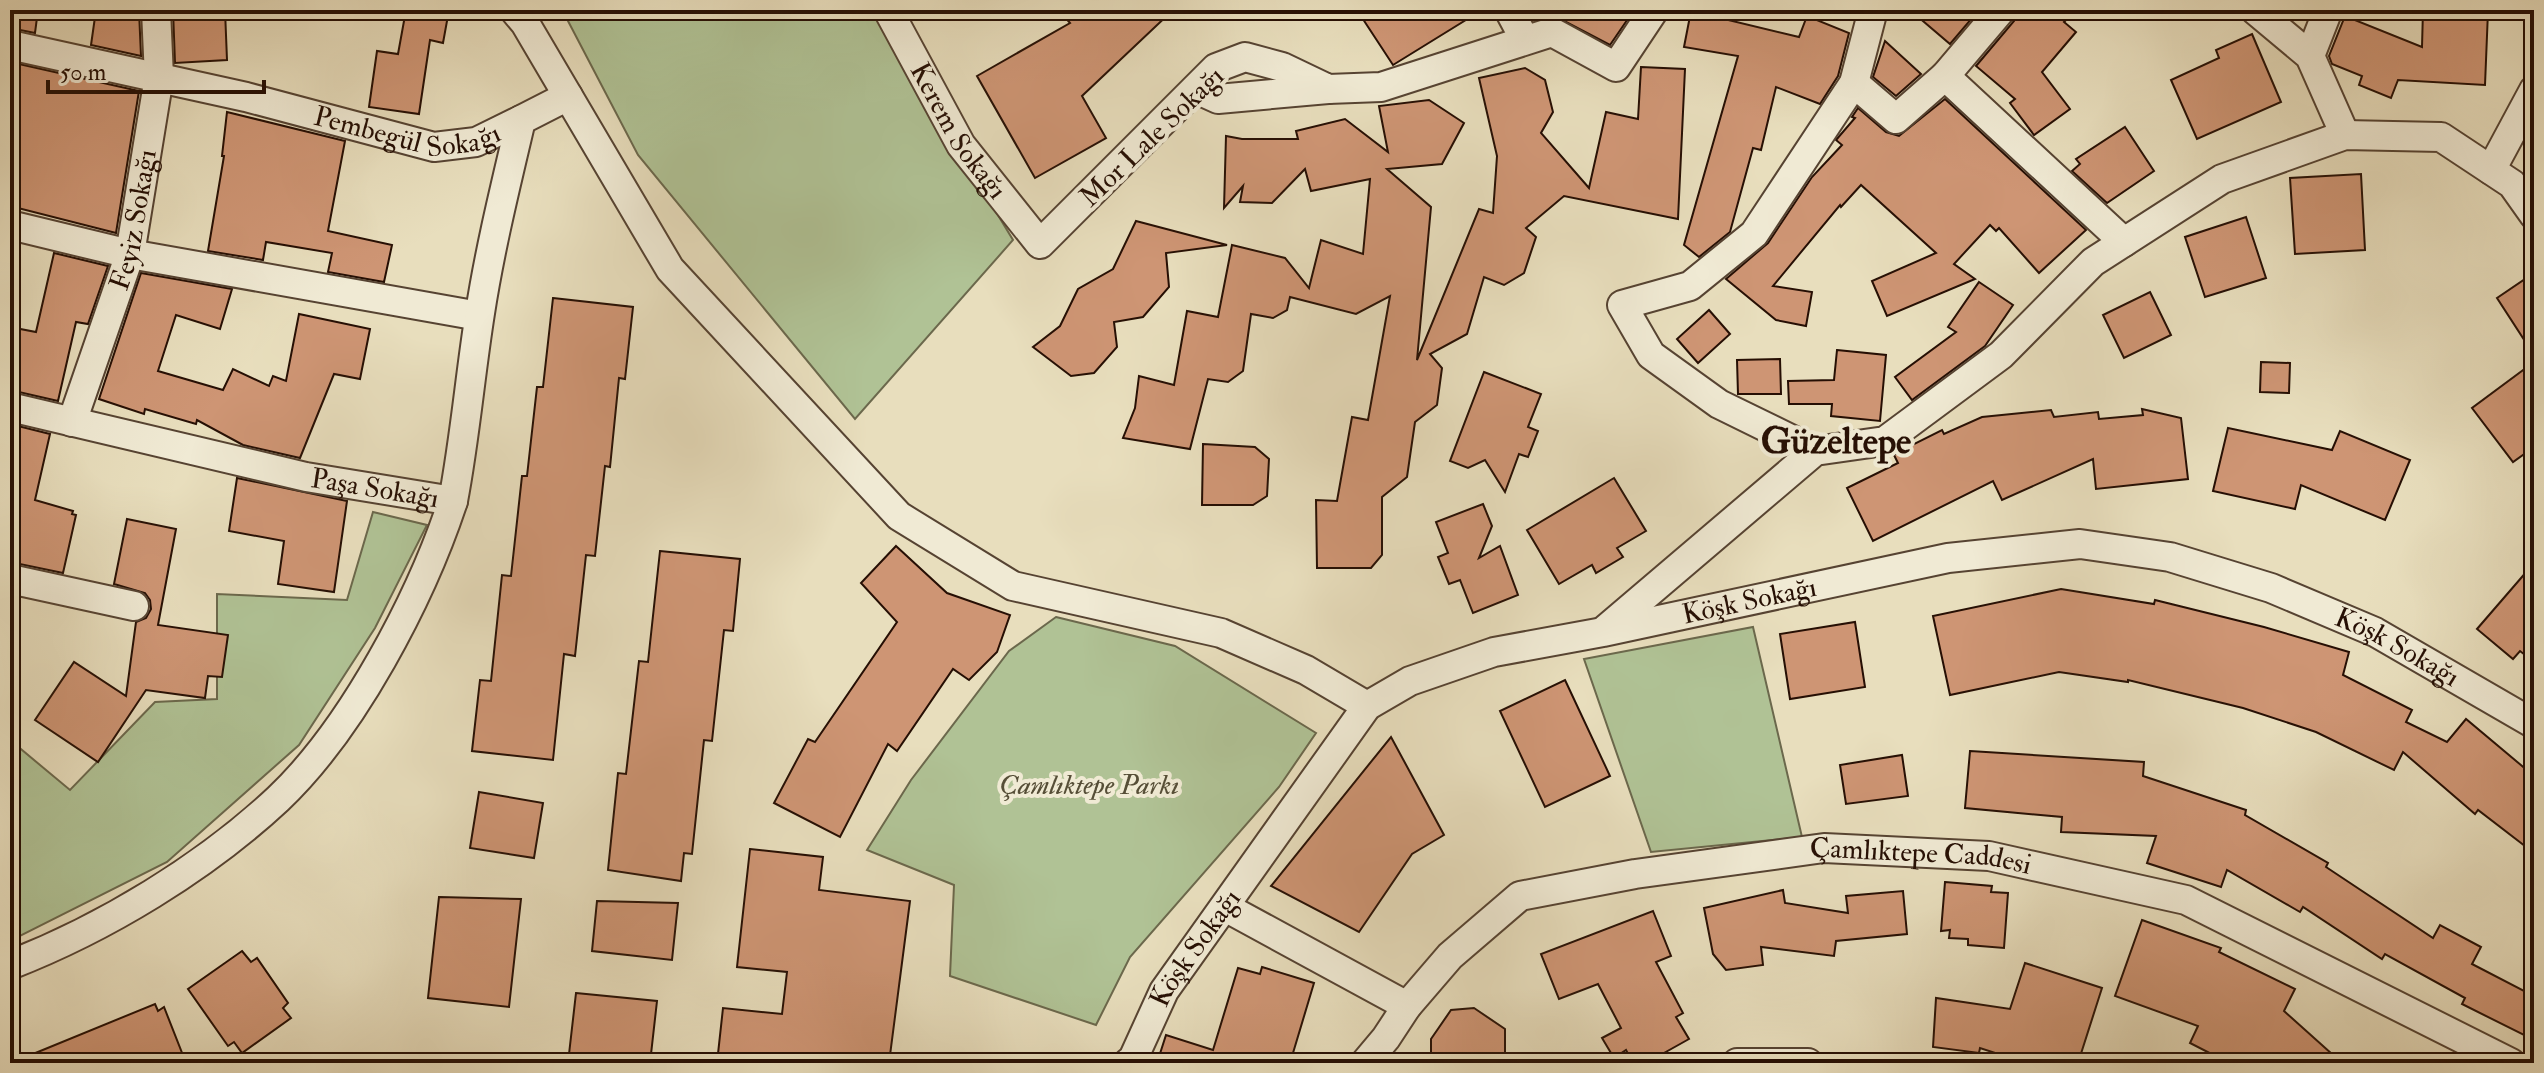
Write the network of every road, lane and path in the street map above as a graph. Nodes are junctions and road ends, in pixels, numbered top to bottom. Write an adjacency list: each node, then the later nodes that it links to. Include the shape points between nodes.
1 (156, 10): 14 (street, Feyiz Sokağı)
2 (514, 10): 19 (street)
3 (888, 10): 26 (street, Kerem Sokağı, via 961,145)
4 (1509, 10): 10 (street)
5 (1654, 10): 10 (street, Mor Lale Sokağı, via 1616,67 1552,32)
6 (1873, 10): 15 (street)
7 (2001, 10): 13 (street)
8 (2255, 10): 12 (street)
9 (2328, 10): 12 (street)
10 (1525, 40): 17 (street, Mor Lale Sokağı, via 1381,87)
11 (10, 45): 14 (street, Pembegül Sokağı)
12 (2310, 56): 21 (street)
13 (1945, 76): 15 (street, via 1896,119); 25 (street)
14 (159, 77): 20 (street, Pembegül Sokağı, via 434,147 476,142); 27 (street, Feyiz Sokağı)
15 (1854, 83): 31 (street, via 1754,234 1690,286 1622,305 1651,355 1719,404)
16 (1196, 89): 17 (street, via 1218,99); 17 (street, Mor Lale Sokağı, via 1216,68 1245,57); 26 (street, Mor Lale Sokağı)
17 (1328, 89)
18 (2534, 90): 22 (street)
19 (568, 96): 20 (street); 36 (street, via 670,269 899,516 1013,586 1221,633 1306,670)
20 (521, 120): 28 (street, Paşa Sokağı)
21 (2345, 135): 22 (street, via 2441,137); 25 (street, via 2222,179)
22 (2491, 170): 23 (street, via 2512,184)
23 (2534, 215)
24 (10, 225): 27 (street)
25 (2124, 242): 31 (street, via 2093,262 2001,355 1885,441)
26 (1040, 244)
27 (130, 254): 28 (street); 30 (street, Feyiz Sokağı)
28 (479, 316): 32 (street, Paşa Sokağı)
29 (10, 407): 30 (street, Paşa Sokağı)
30 (72, 422): 32 (street, Paşa Sokağı, via 306,477)
31 (1815, 451): 35 (street)
32 (453, 501): 39 (street, via 431,562 357,699 281,796 236,836 174,879 88,930)
33 (10, 579): 34 (street)
34 (134, 606)
35 (1603, 632): 36 (street, Köşk Sokağı, via 1494,652 1410,681); 37 (street, Köşk Sokağı, via 1948,558 2080,544 2170,557 2271,588 2375,632)
36 (1367, 706): 38 (street, Köşk Sokağı)
37 (2534, 724)
38 (1225, 907): 40 (street); 41 (street, Köşk Sokağı, via 1164,991)
39 (10, 965)
40 (1407, 1006): 42 (street, Çamlıktepe Caddesi); 45 (street, Çamlıktepe Caddesi, via 1450,956 1520,896 1824,848 1974,855 2186,900)
41 (1128, 1063)
42 (1365, 1063)
43 (1737, 1063): 44 (street)
44 (1808, 1063)
45 (2511, 1063)

